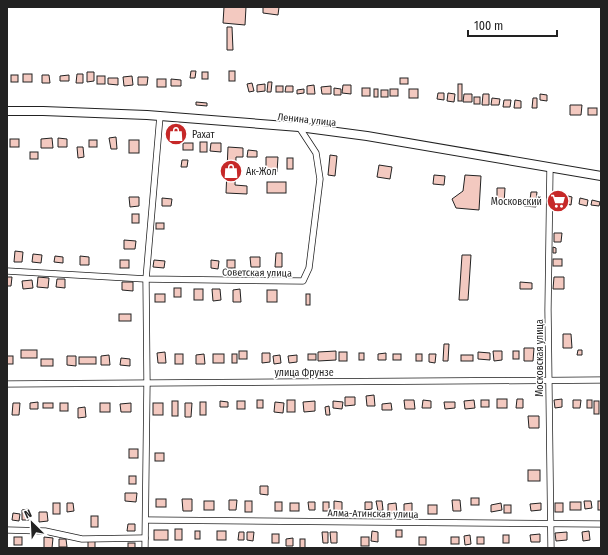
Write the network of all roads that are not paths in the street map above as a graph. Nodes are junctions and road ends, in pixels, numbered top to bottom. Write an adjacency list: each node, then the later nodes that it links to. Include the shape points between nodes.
1 (7, 111): 2 (main road, Ленина улица, via 43,110)
2 (160, 116): 3 (main road, Ленина улица); 7 (street)
3 (299, 127): 4 (main road, Ленина улица); 7 (street, Советская улица, via 316,153 320,179 309,268 303,281)
4 (550, 167): 5 (main road, Ленина улица); 8 (street, Московская улица)
5 (601, 176)
6 (7, 271): 7 (street, Советская улица)
7 (146, 279): 10 (street)
8 (548, 380): 9 (street, улица Фрунзе); 10 (street, улица Фрунзе); 13 (street, Московская улица)
9 (601, 380)
10 (147, 383): 11 (street, улица Фрунзе); 12 (street)
11 (7, 384)
12 (146, 520): 13 (street, Алма-Атинская улица); 16 (street)
13 (550, 524): 14 (street, Алма-Атинская улица); 18 (street, Московская улица)
14 (601, 524)
15 (7, 530): 16 (street, via 45,531 82,539)
16 (144, 538): 17 (street)
17 (145, 548)
18 (551, 548)

